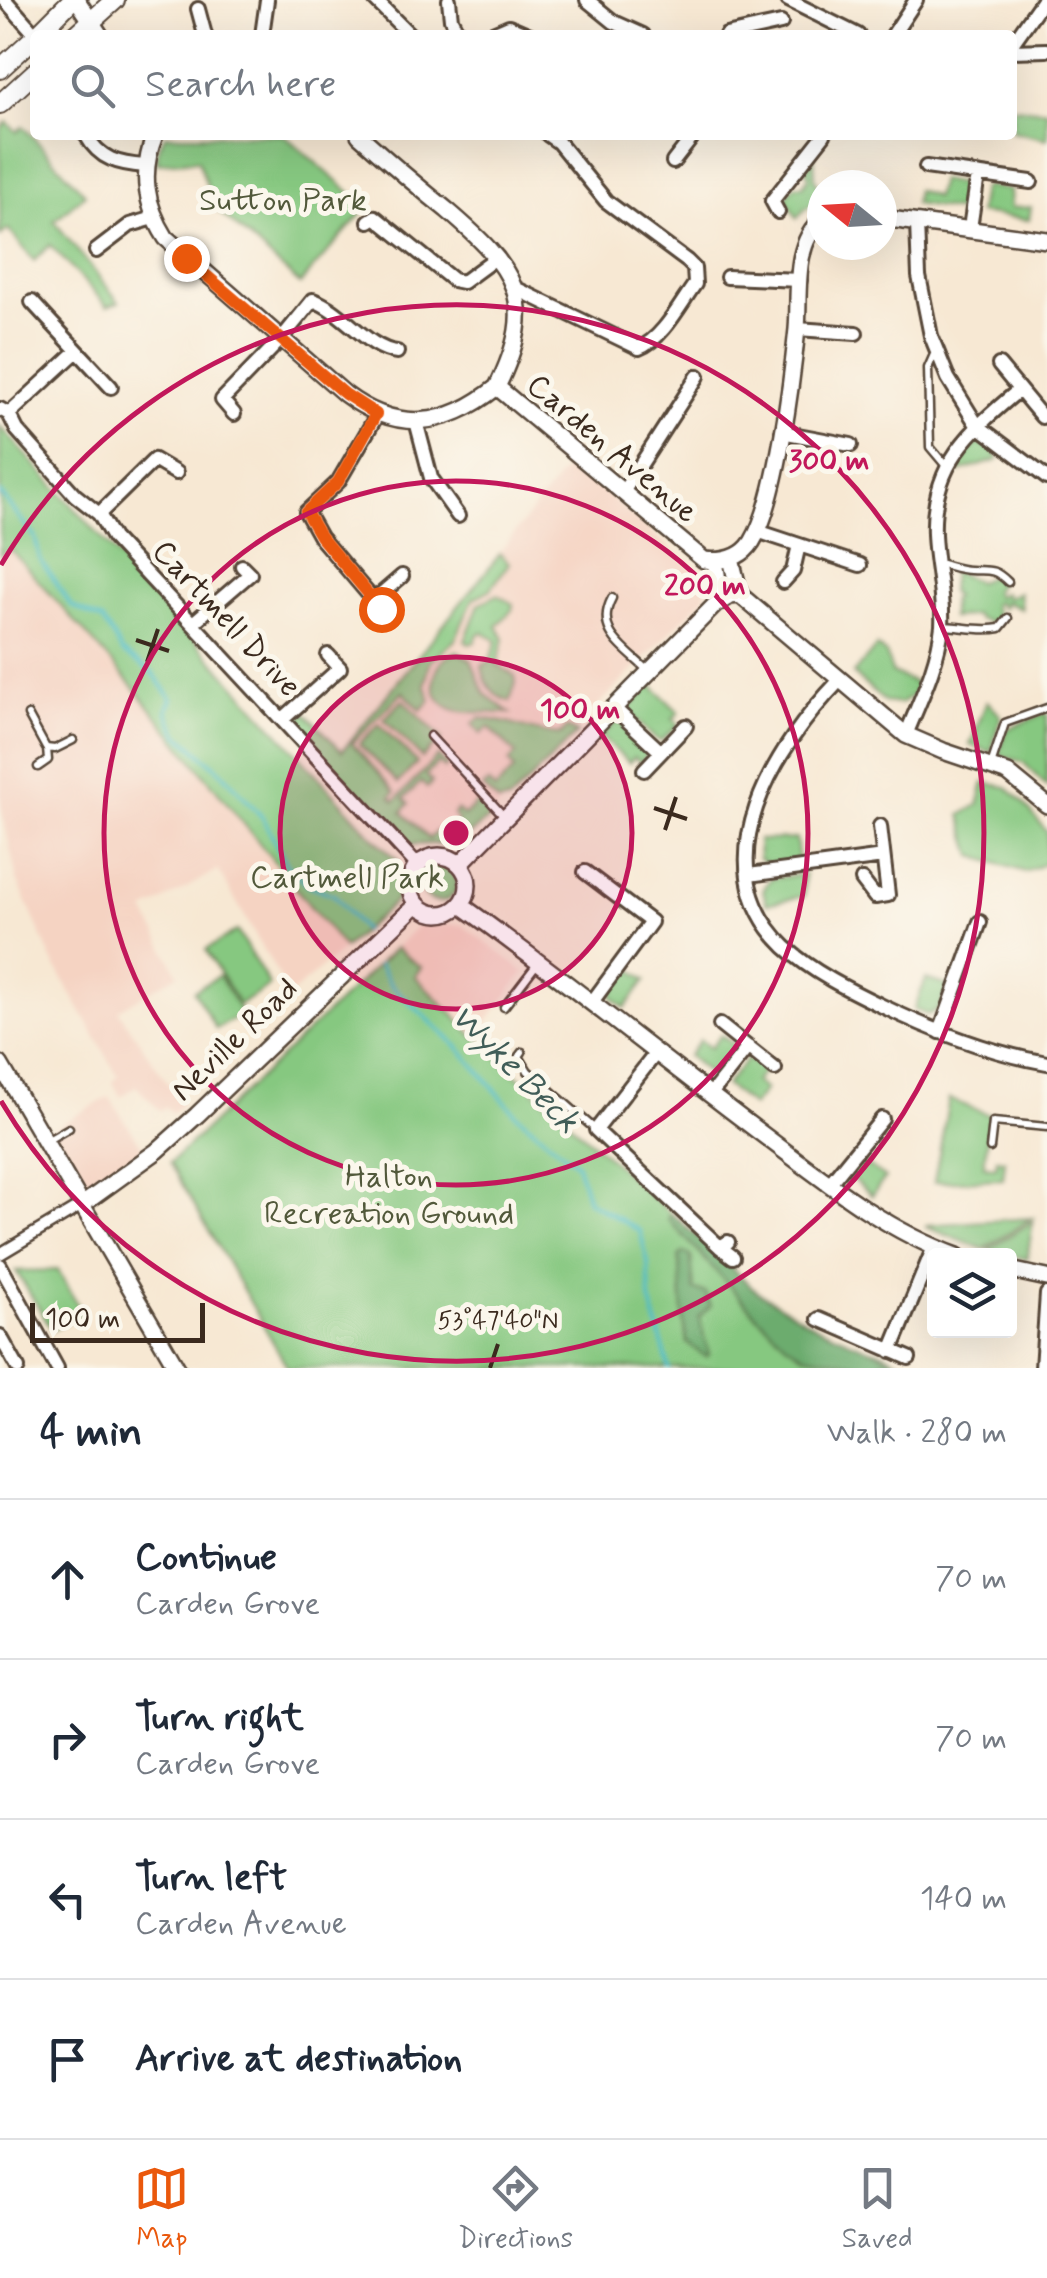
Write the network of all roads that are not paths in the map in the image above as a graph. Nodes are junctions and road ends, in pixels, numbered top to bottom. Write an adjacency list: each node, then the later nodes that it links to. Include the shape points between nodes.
1 (5, 0): 13 (street)
2 (75, 0): 14 (main road); 15 (street)
3 (115, 0): 16 (main road)
4 (266, 0): 18 (street)
5 (375, 0): 19 (street)
6 (449, 0): 20 (street)
7 (588, 0): 21 (street)
8 (916, 0): 23 (street)
9 (1044, 0): 24 (street)
10 (794, 2): 12 (street); 22 (street)
11 (198, 9): 17 (street)
12 (776, 29)
13 (31, 30)
14 (42, 30)
15 (89, 30)
16 (90, 30)
17 (204, 30)
18 (263, 30)
19 (405, 30)
20 (456, 30)
21 (632, 30)
22 (848, 30)
23 (896, 30)
24 (1017, 40)
25 (30, 42): 28 (main road)
26 (1017, 48): 27 (street)
27 (1047, 50)
28 (0, 69)
29 (30, 77): 30 (main road)
30 (0, 104)
31 (89, 140): 38 (street, via 106,159)
32 (154, 140): 38 (street, Carden Avenue)
33 (365, 140): 51 (street)
34 (555, 140): 54 (street, via 606,201 694,268 696,284 639,348)
35 (690, 140): 37 (street)
36 (820, 140): 42 (street, via 772,201)
37 (673, 162)
38 (146, 166): 43 (street, Carden Avenue)
39 (926, 167): 40 (street)
40 (978, 175): 41 (street); 47 (street)
41 (1031, 182)
42 (778, 212)
43 (154, 218): 50 (street, via 111,231); 58 (street, Carden Avenue, via 186,258)
44 (897, 220): 46 (street)
45 (369, 221): 51 (street, via 375,216 453,280 463,282)
46 (917, 223): 47 (street); 60 (street, via 919,276)
47 (970, 228): 49 (street)
48 (807, 237): 53 (street)
49 (1047, 240)
50 (96, 251)
51 (498, 257): 54 (street)
52 (727, 278): 53 (street)
53 (800, 280): 56 (street)
54 (515, 288): 65 (street, via 518,324)
55 (32, 302): 59 (street)
56 (797, 329): 57 (street); 73 (street)
57 (856, 333)
58 (282, 338): 61 (street, via 313,300); 68 (street, via 222,400); 69 (street, Carden Avenue)
59 (77, 350): 64 (street); 67 (street)
60 (936, 350): 72 (street); 75 (lane, via 928,368 930,446)
61 (397, 352)
62 (999, 365): 66 (street)
63 (698, 376): 78 (street)
64 (111, 387)
65 (497, 387): 71 (street, Carden Avenue, via 458,412); 78 (street, Carden Avenue)
66 (1019, 390): 70 (street); 72 (street)
67 (4, 412): 79 (street, Cartmell Drive)
68 (234, 414)
69 (376, 414): 71 (street, Carden Avenue); 87 (street, via 338,482 301,512 378,604)
70 (1042, 417)
71 (416, 422): 80 (street, via 431,478)
72 (977, 425): 75 (street); 77 (street)
73 (782, 432): 74 (street); 81 (street)
74 (851, 445)
75 (946, 466): 84 (street, via 935,498)
76 (176, 473): 79 (street, via 156,458)
77 (1047, 478)
78 (623, 492): 83 (street, Carden Avenue, via 696,556)
79 (99, 514): 93 (street, Cartmell Drive, via 113,538)
80 (458, 516)
81 (756, 531): 82 (street); 83 (street, via 752,542)
82 (800, 545): 85 (street); 88 (street)
83 (723, 560): 90 (street)
84 (937, 562): 89 (lane, via 997,571); 94 (street)
85 (860, 565)
86 (249, 574): 93 (street)
87 (402, 576)
88 (783, 582)
89 (1008, 582)
90 (730, 597): 96 (street); 97 (street)
91 (612, 598): 96 (lane, via 606,624)
92 (1008, 618): 94 (lane, via 985,631)
93 (194, 622): 101 (street, Cartmell Drive)
94 (942, 626): 103 (street)
95 (328, 655): 101 (street, via 344,672)
96 (648, 672): 98 (street)
97 (840, 680): 103 (street); 118 (street, via 806,716 768,774 751,831)
98 (614, 708): 107 (street); 112 (street)
99 (1047, 708): 108 (lane, via 1005,723)
100 (28, 715): 106 (lane)
101 (283, 719): 116 (street, Cartmell Drive)
102 (686, 726): 107 (street)
103 (906, 735): 108 (street)
104 (430, 736): 112 (lane)
105 (73, 740): 106 (lane)
106 (46, 748): 109 (lane, via 48,760)
107 (661, 752): 110 (street)
108 (990, 766): 111 (street)
109 (38, 767)
110 (644, 770)
111 (1047, 805)
112 (506, 818): 115 (street)
113 (880, 826): 114 (street)
114 (883, 857): 118 (street); 119 (street, via 888,896 875,897)
115 (460, 864): 116 (street, via 434,856); 121 (street, via 468,889)
116 (417, 865): 120 (street, via 410,885)
117 (585, 872): 124 (street, via 652,922)
118 (748, 874): 127 (street, via 758,908 784,946 833,981)
119 (862, 880)
120 (417, 904): 121 (street, via 434,914); 142 (street, Neville Road, via 198,1115)
121 (460, 905): 123 (street)
122 (980, 922): 127 (street)
123 (539, 961): 124 (street); 125 (lane)
124 (592, 1002): 130 (street)
125 (504, 1007)
126 (720, 1025): 128 (street)
127 (940, 1032): 131 (street)
128 (748, 1048): 133 (street); 134 (street)
129 (522, 1052): 138 (lane, via 528,1071)
130 (656, 1053): 134 (street); 138 (street)
131 (1047, 1062)
132 (0, 1064): 139 (street)
133 (775, 1069)
134 (710, 1095): 141 (street)
135 (882, 1118): 141 (street)
136 (1047, 1127): 140 (lane, via 993,1122)
137 (68, 1128): 139 (lane)
138 (596, 1130): 145 (street)
139 (46, 1142): 142 (street)
140 (990, 1148)
141 (830, 1183): 143 (street, via 890,1226)
142 (82, 1205): 144 (street); 157 (street)
143 (934, 1247): 152 (street)
144 (0, 1254)
145 (733, 1256)
146 (0, 1265): 156 (street)
147 (1017, 1271): 148 (street)
148 (1045, 1275)
149 (1047, 1294): 153 (street)
150 (819, 1319): 152 (street)
151 (0, 1336): 155 (street)
152 (891, 1351): 154 (street)
153 (1045, 1353): 158 (street)
154 (909, 1358)
155 (18, 1368)
156 (57, 1368)
157 (177, 1368)
158 (1042, 1368)

